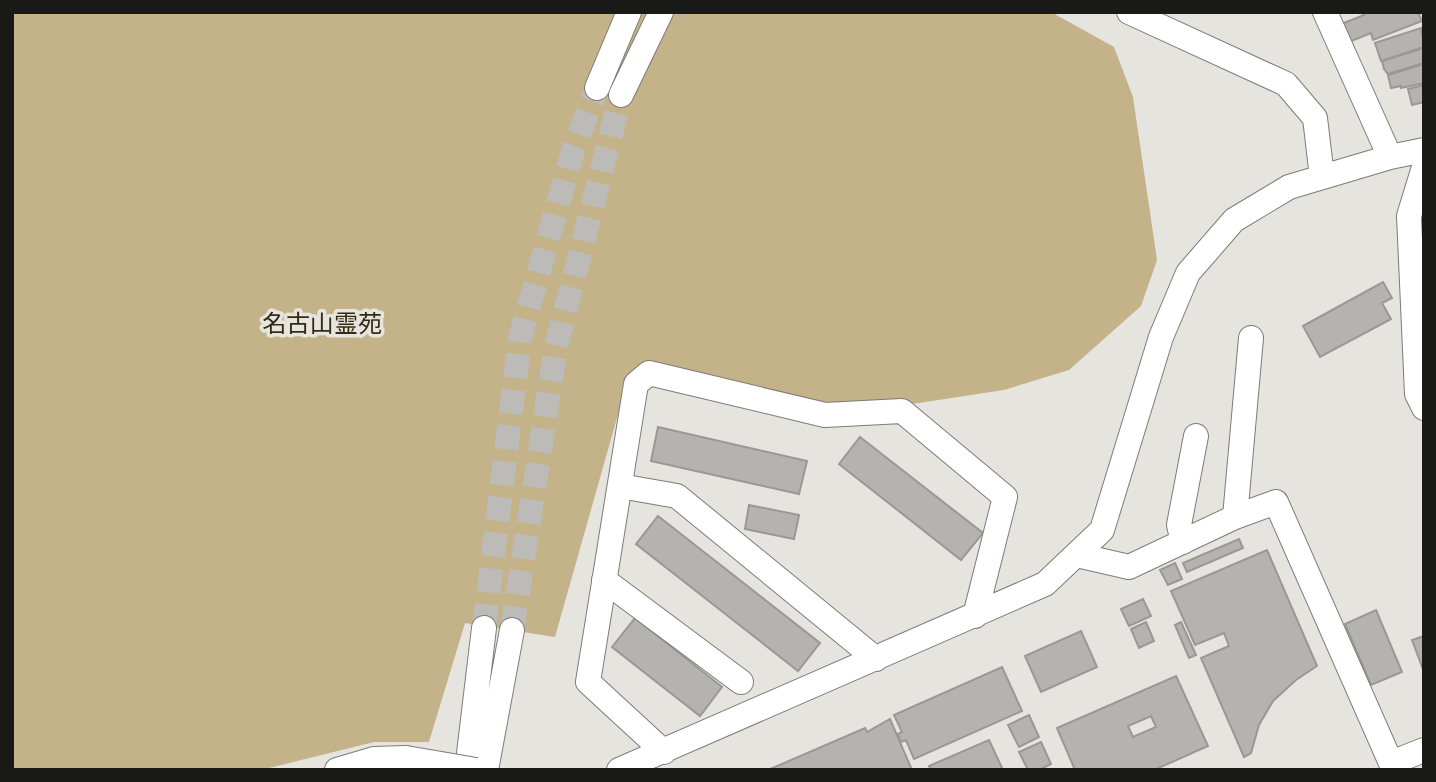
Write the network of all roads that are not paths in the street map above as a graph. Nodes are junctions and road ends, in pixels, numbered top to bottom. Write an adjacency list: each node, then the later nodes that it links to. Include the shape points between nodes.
1 (629, 12): 5 (street)
2 (661, 12): 6 (street)
3 (1129, 12): 10 (street, via 1286,84 1315,118)
4 (1325, 12): 8 (street)
5 (597, 88)
6 (621, 95)
7 (1424, 150): 8 (street)
8 (1390, 158): 10 (street)
9 (1424, 167): 12 (street, via 1409,216 1417,394)
10 (1322, 177): 17 (street, via 1289,187 1234,219 1188,273 1161,337 1102,530)
11 (1251, 338): 15 (street)
12 (1424, 408)
13 (1196, 436): 16 (street, via 1179,525)
14 (620, 486): 18 (street); 19 (street, via 636,384 649,373 825,415 902,411 1004,497); 22 (street, via 677,496)
15 (1235, 517): 16 (street); 26 (street, via 1276,502)
16 (1183, 541): 17 (street, via 1129,567)
17 (1077, 555): 19 (street, via 1045,584)
18 (604, 580): 23 (street); 25 (street, via 588,682)
19 (975, 616): 22 (street)
20 (484, 628): 29 (street)
21 (512, 631): 31 (street)
22 (876, 659): 25 (street)
23 (741, 682)
24 (1424, 750): 26 (street)
25 (664, 752): 27 (street)
26 (1392, 767)
27 (629, 768)
28 (337, 770): 30 (street, bridge, via 374,759 406,758)
29 (467, 770)
30 (476, 770)
31 (486, 770)

